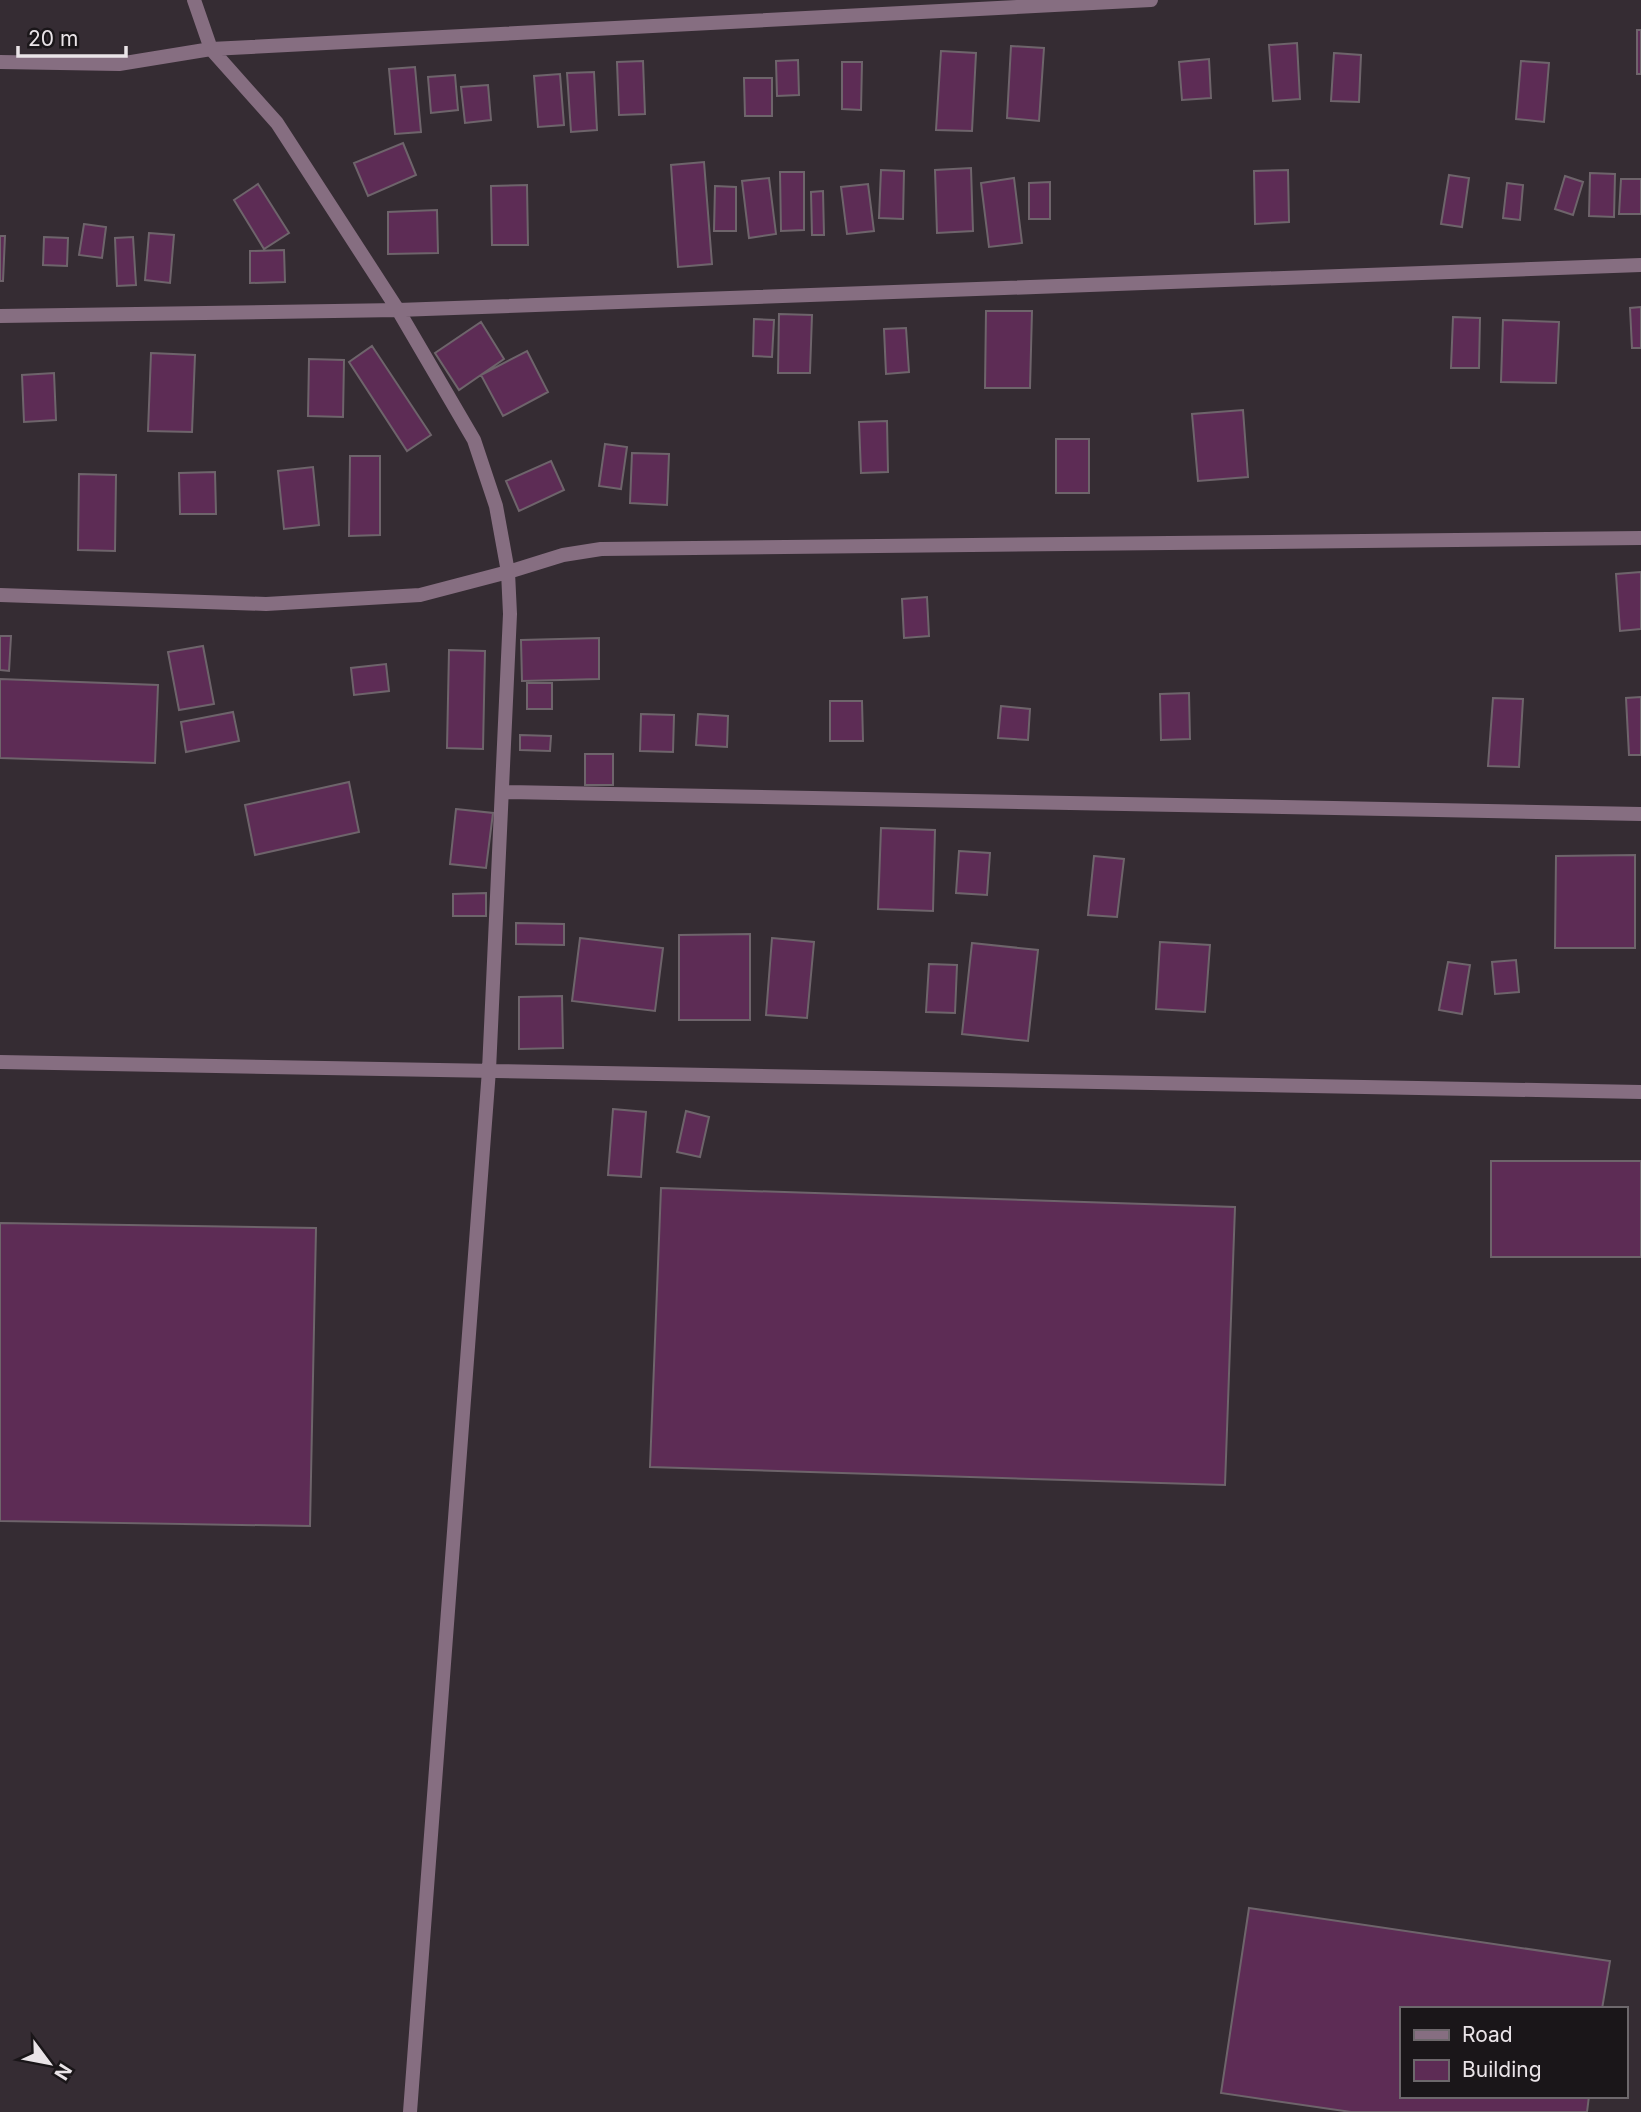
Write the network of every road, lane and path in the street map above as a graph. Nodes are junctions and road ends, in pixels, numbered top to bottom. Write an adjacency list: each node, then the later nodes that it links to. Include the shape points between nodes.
1 (194, 0): 3 (street)
2 (1152, 0): 3 (street)
3 (211, 49): 4 (street, via 119,64); 6 (street, via 277,123)
4 (0, 62)
5 (1641, 265): 6 (street)
6 (398, 310): 7 (street); 9 (street, via 474,440 495,506)
7 (0, 316)
8 (1641, 538): 9 (street, via 601,549)
9 (508, 572): 10 (street, via 420,595 266,604); 11 (street)
10 (0, 595)
11 (502, 792): 12 (street); 14 (street)
12 (1641, 814)
13 (0, 1062): 14 (street)
14 (489, 1070): 15 (street); 16 (street)
15 (1641, 1092)
16 (410, 2112)

